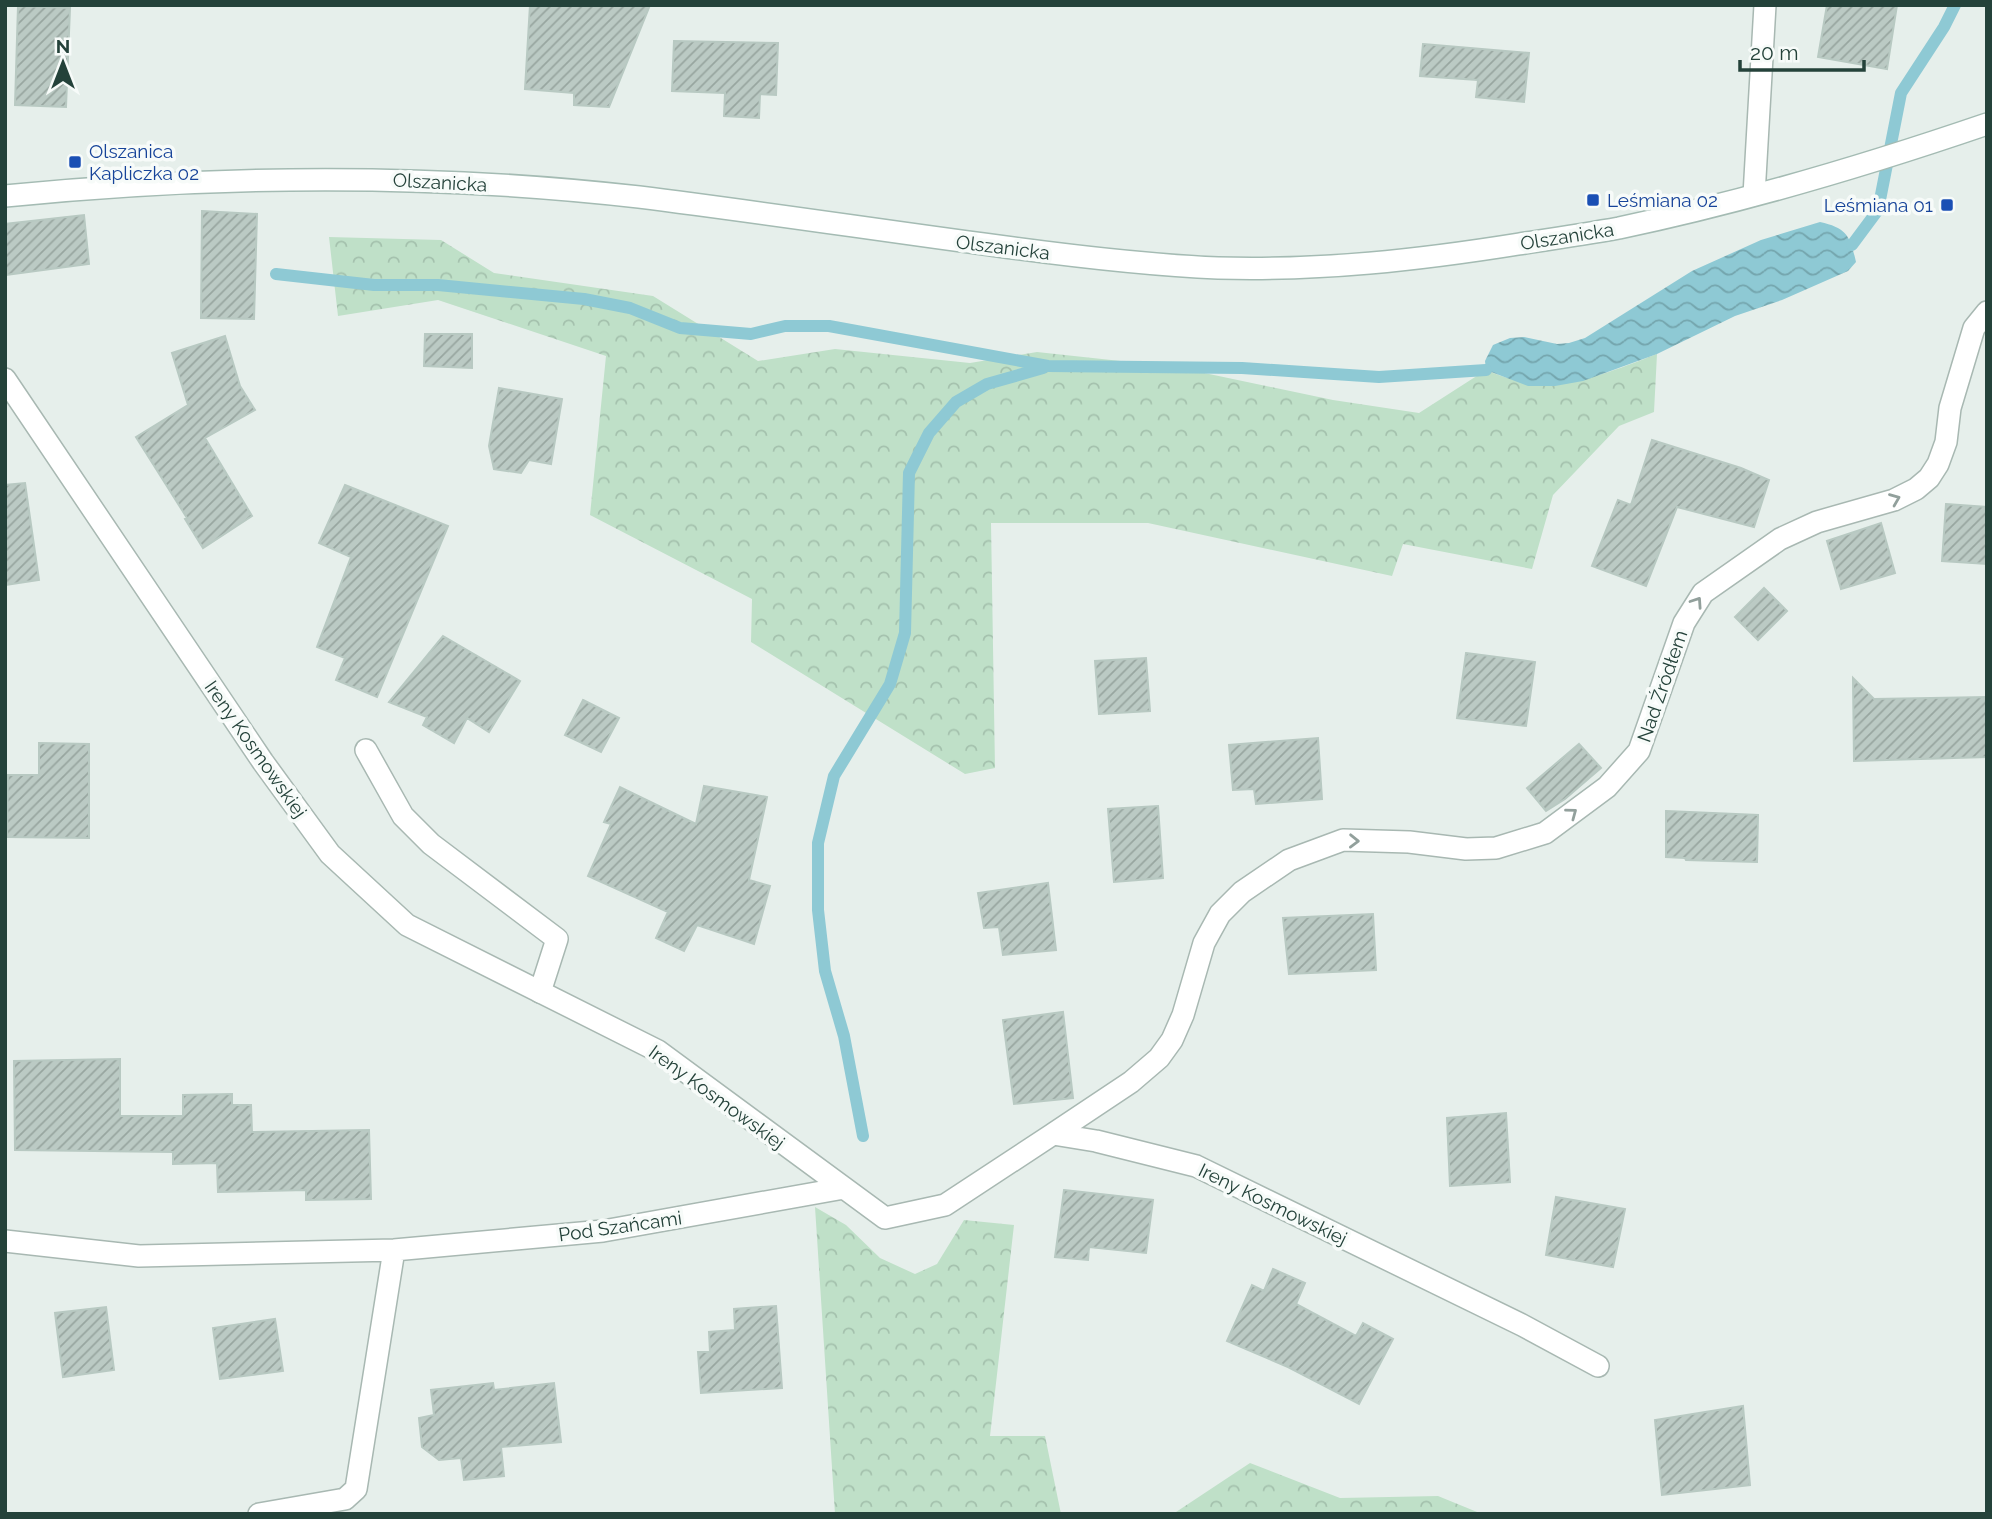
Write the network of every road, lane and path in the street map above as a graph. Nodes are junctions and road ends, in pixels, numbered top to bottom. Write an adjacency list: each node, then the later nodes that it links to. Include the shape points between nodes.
1 (1765, 5): 3 (street)
2 (1987, 124): 3 (street, Olszanicka)
3 (1754, 195): 4 (street, Olszanicka, via 1618,228 1429,259 1328,267 1219,268 1117,261 637,197 483,183 273,180)
4 (5, 196)
5 (1987, 312): 9 (street, Nad Źródłem, one-way to 5, via 1158,1058 1172,1040 1204,943 1220,914 1242,892 1290,860 1342,840 1496,848 1545,833 1607,787 1639,751 1684,623 1703,593 1780,539 1817,522 1894,500 1929,478 1946,442 1950,408 1974,328)
6 (5, 379): 8 (street, Ireny Kosmowskiej, via 330,854 407,925)
7 (366, 750): 8 (street, via 403,816 430,844 557,939)
8 (540, 992): 10 (street, Ireny Kosmowskiej, via 658,1051)
9 (1053, 1135): 10 (street, Ireny Kosmowskiej, via 945,1205 884,1218); 13 (street, Ireny Kosmowskiej, via 1196,1166)
10 (844, 1188): 12 (street, Pod Szańcami, via 603,1231)
11 (5, 1241): 12 (street, Pod Szańcami, via 139,1256)
12 (394, 1250): 14 (street, via 356,1489 345,1499)
13 (1598, 1366)
14 (259, 1514)

